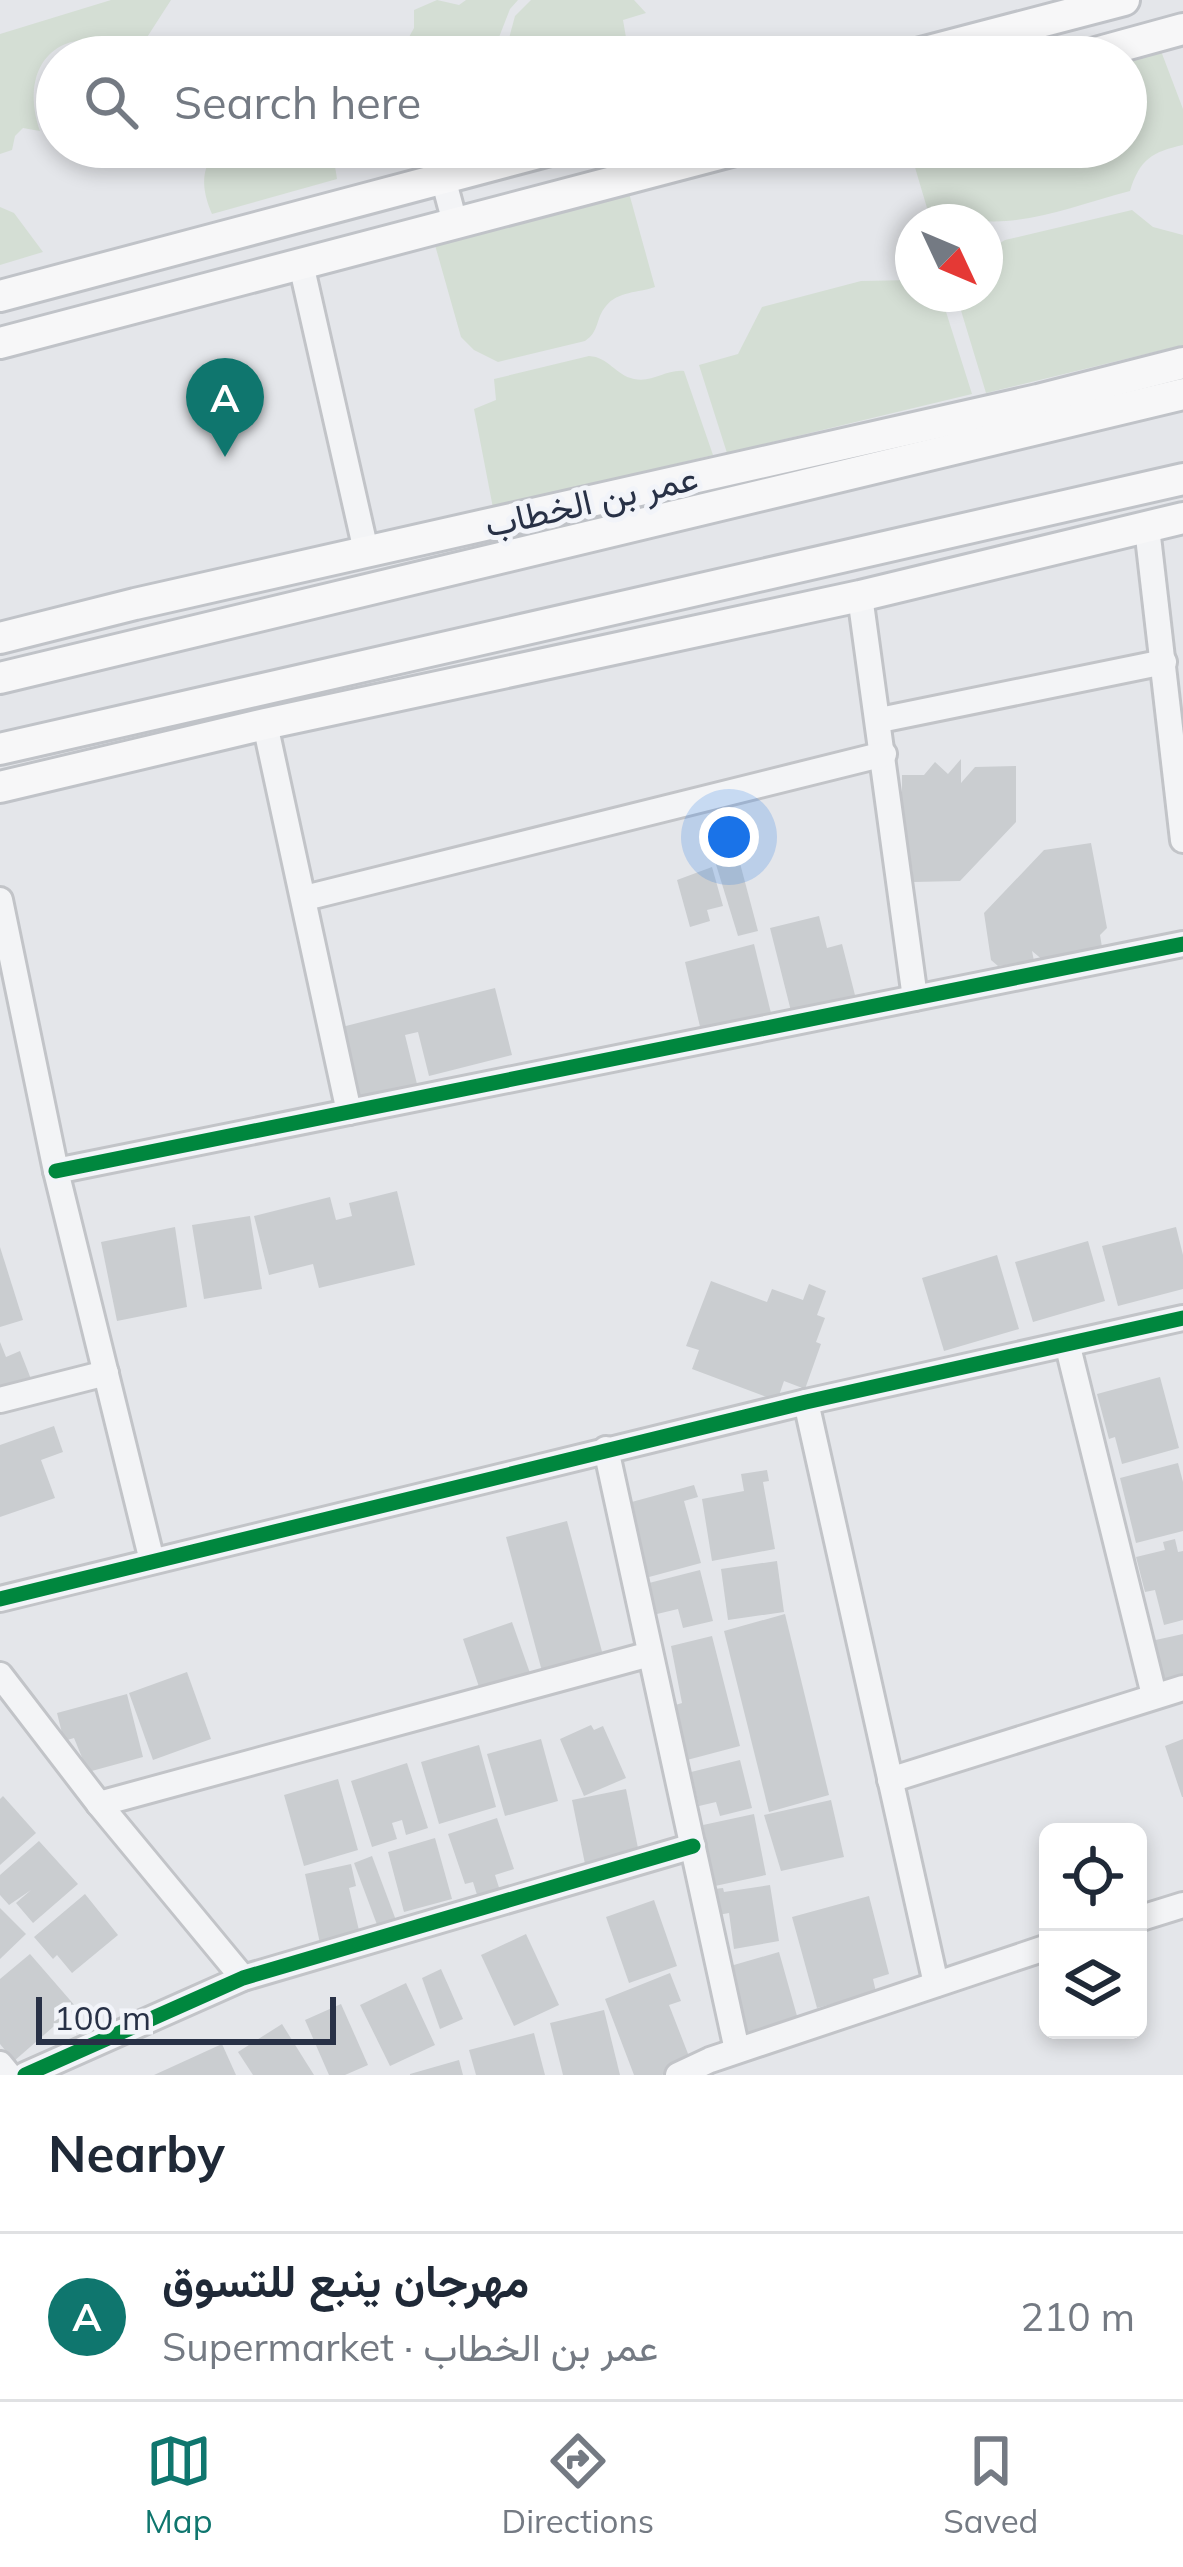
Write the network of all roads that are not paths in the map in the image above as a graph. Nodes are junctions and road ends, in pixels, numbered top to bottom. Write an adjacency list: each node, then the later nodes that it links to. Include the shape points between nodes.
1 (1124, 0): 3 (main road)
2 (1183, 29): 4 (main road)
3 (986, 36)
4 (1147, 39)
5 (480, 168): 7 (main road)
6 (666, 168): 8 (main road)
7 (442, 178): 8 (street); 10 (main road)
8 (455, 223): 9 (main road)
9 (301, 264): 11 (main road); 17 (street)
10 (0, 296)
11 (0, 343)
12 (1183, 363): 17 (main road, عمر بن الخطاب)
13 (1183, 394): 20 (main road)
14 (1183, 479): 21 (main road)
15 (1183, 518): 16 (main road)
16 (1147, 528): 19 (main road); 23 (street)
17 (366, 551): 18 (main road, عمر بن الخطاب)
18 (255, 577): 20 (street); 22 (main road, عمر بن الخطاب)
19 (860, 596): 24 (main road); 26 (street)
20 (263, 617): 25 (main road)
21 (510, 633): 24 (street); 29 (main road)
22 (0, 638)
23 (1164, 662): 26 (street); 27 (street)
24 (518, 670): 28 (main road)
25 (0, 678)
26 (880, 720): 30 (street)
27 (1177, 723): 32 (street)
28 (266, 724): 31 (main road); 33 (street)
29 (0, 748)
30 (884, 754): 33 (street); 37 (street)
31 (0, 787)
32 (1183, 840)
33 (305, 898): 38 (street)
34 (0, 900): 36 (street)
35 (1183, 944): 37 (street)
36 (7, 967): 39 (street)
37 (915, 998): 38 (street)
38 (349, 1112): 39 (street)
39 (56, 1171): 42 (street)
40 (1183, 1318): 41 (street)
41 (1068, 1347): 44 (street); 51 (street)
42 (106, 1372): 43 (street); 46 (street)
43 (0, 1400)
44 (806, 1402): 45 (street); 52 (street)
45 (606, 1449): 46 (street); 48 (street)
46 (152, 1561): 47 (street)
47 (0, 1599)
48 (650, 1654): 53 (street); 54 (street)
49 (0, 1675): 53 (street)
50 (1183, 1688): 51 (street)
51 (1154, 1695): 52 (street)
52 (890, 1780): 59 (street)
53 (99, 1804): 58 (street)
54 (694, 1846): 58 (street); 60 (street)
55 (1183, 1905): 56 (street)
56 (1147, 1916)
57 (1039, 1950): 59 (street)
58 (243, 1978): 63 (street)
59 (936, 1984): 60 (street)
60 (737, 2050): 64 (street)
61 (0, 2064): 62 (street)
62 (9, 2075)
63 (25, 2075)
64 (678, 2075)

